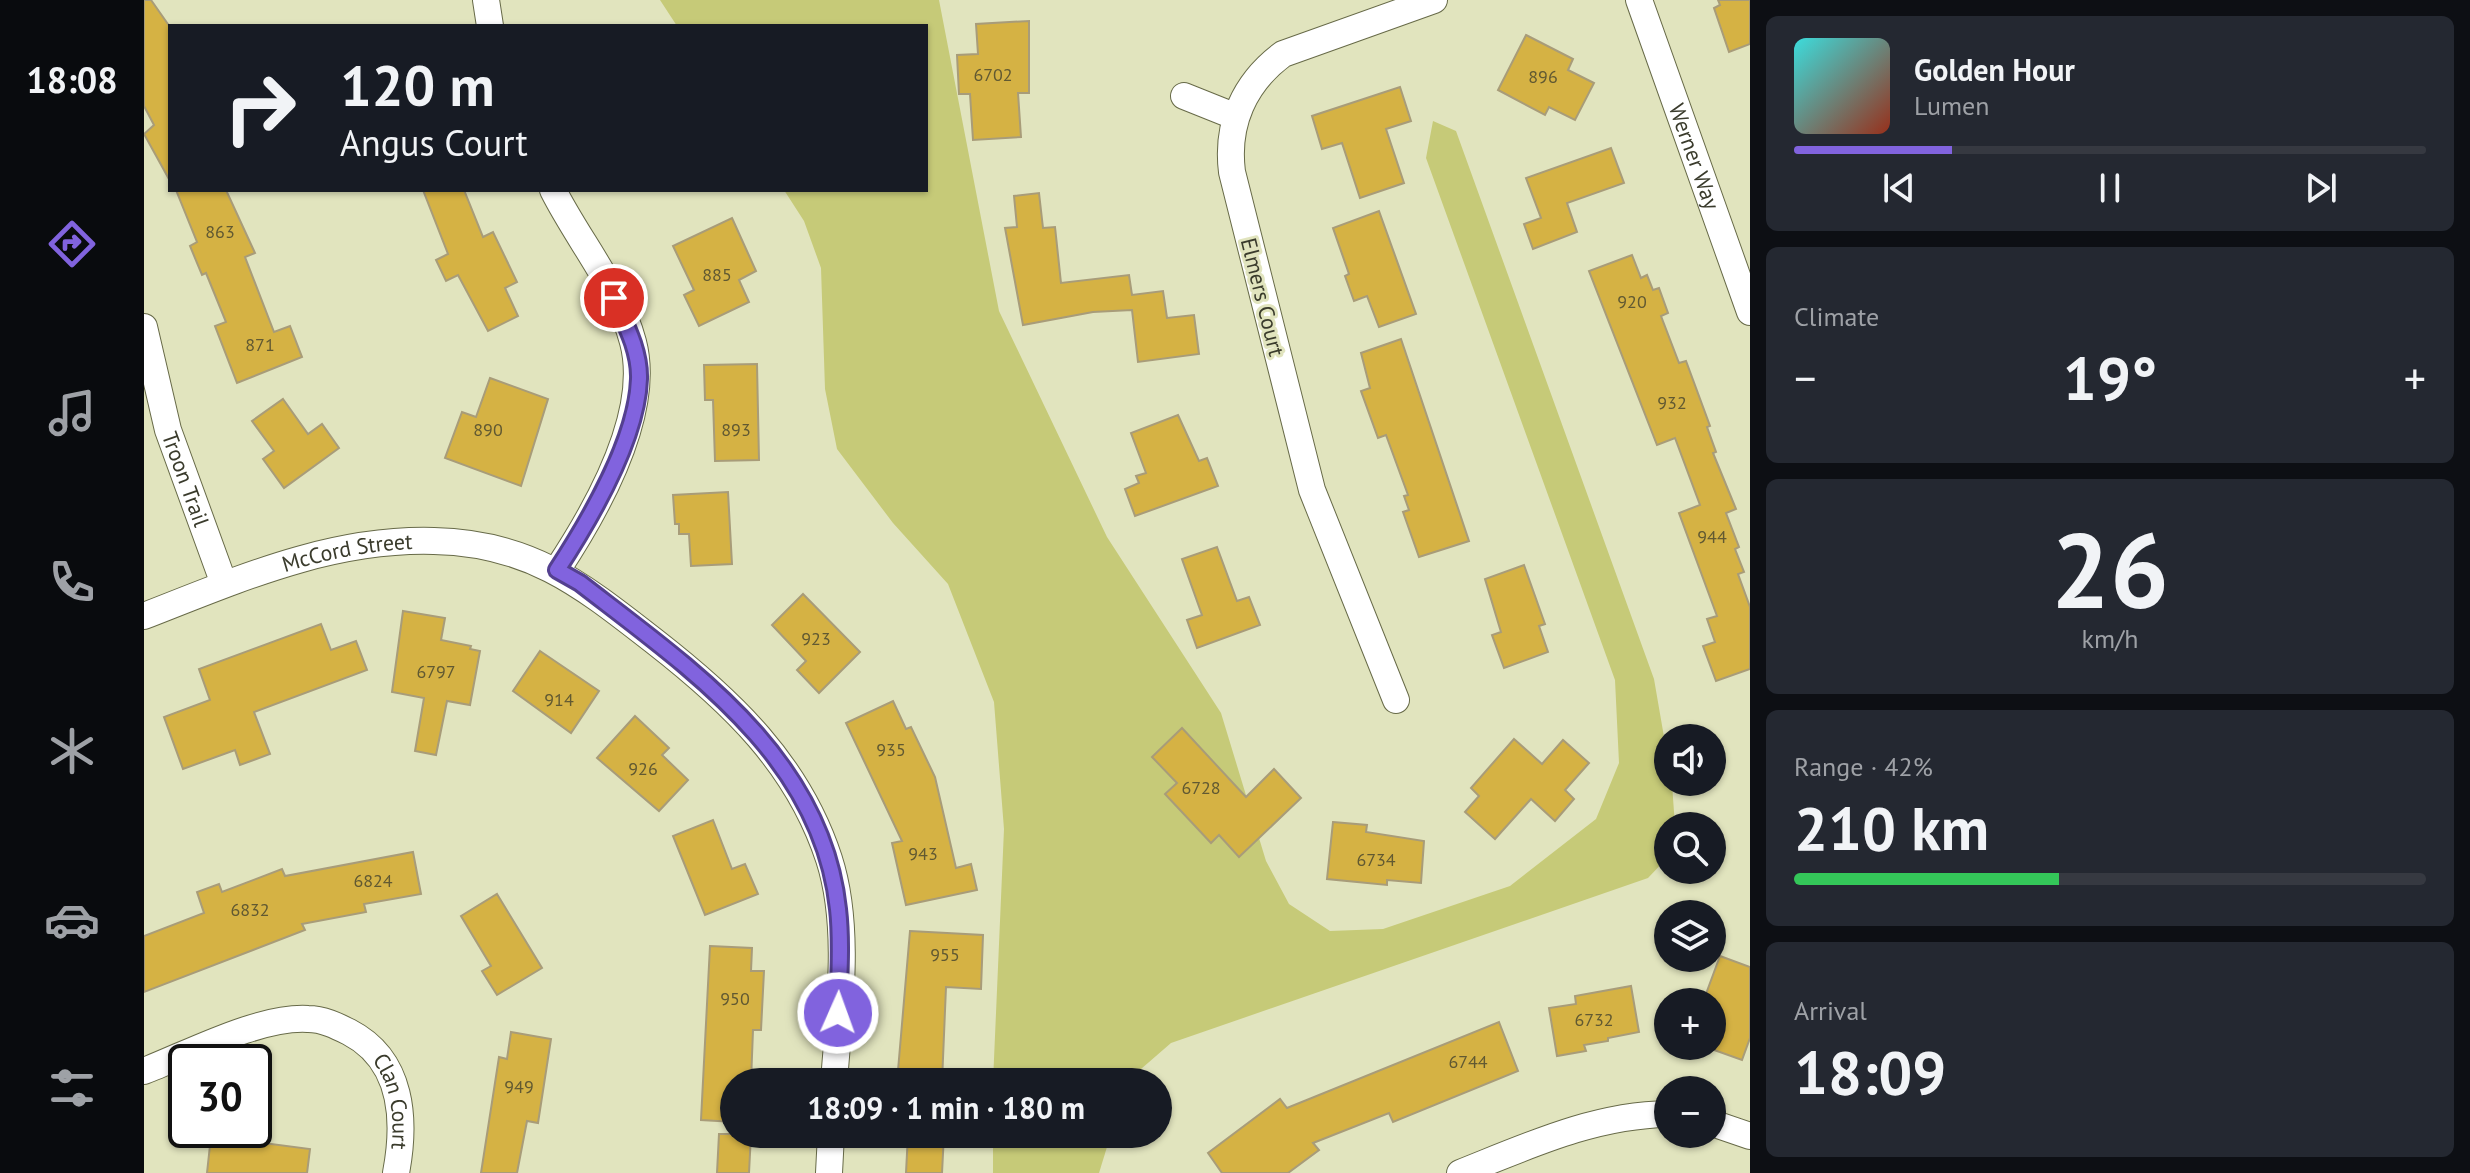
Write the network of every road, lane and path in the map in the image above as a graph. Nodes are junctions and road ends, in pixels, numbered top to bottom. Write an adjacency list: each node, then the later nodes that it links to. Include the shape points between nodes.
1 (486, 0): 4 (street)
2 (1434, 0): 6 (street, Elmers Court, via 1283,54 1262,69)
3 (1639, 0): 8 (street, Werner Way)
4 (490, 24)
5 (1184, 96): 6 (street)
6 (1234, 116): 13 (street, Elmers Court, via 1232,172 1312,490)
7 (554, 192): 10 (street, via 614,298 633,341 639,379 616,461)
8 (1750, 312)
9 (144, 327): 11 (street, Troon Trail, via 168,430)
10 (557, 570): 11 (street, McCord Street, via 510,551 436,541 361,543); 14 (street, McCord Street, via 712,686 762,737 794,781 830,862 838,909)
11 (224, 584): 12 (street, McCord Street)
12 (144, 616)
13 (1396, 700)
14 (834, 1068)
15 (144, 1071): 20 (street, Clan Court, via 280,1022 309,1019 335,1025 360,1038 396,1085 402,1114)
16 (1654, 1115): 22 (street, via 1610,1118 1563,1132)
17 (1726, 1128): 18 (street)
18 (1750, 1136)
19 (830, 1148): 21 (street)
20 (396, 1173)
21 (829, 1173)
22 (1460, 1173)

